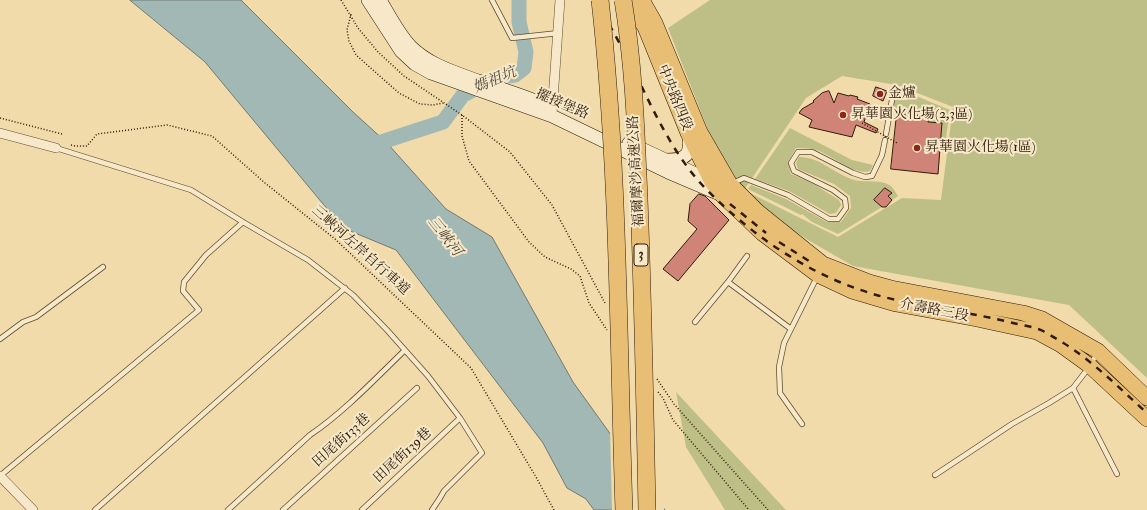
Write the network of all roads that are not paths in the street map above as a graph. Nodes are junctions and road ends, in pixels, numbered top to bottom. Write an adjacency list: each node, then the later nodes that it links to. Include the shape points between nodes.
1 (368, 0): 8 (street, 擺接堡路, via 401,51 415,64 431,73)
2 (380, 0): 8 (street, 擺接堡路, via 410,46)
3 (492, 0): 7 (lane, via 512,38)
4 (560, 0): 7 (street)
5 (600, 0): 46 (highway, 福爾摩沙高速公路 / 3, bridge, via 612,144 618,261)
6 (630, 0): 12 (main road, 中央路四段, via 645,27); 18 (main road, 中央路四段, via 655,23); 47 (highway, 福爾摩沙高速公路 / 3, bridge, via 628,28 636,120)
7 (557, 33): 10 (street)
8 (445, 74): 10 (street, 擺接堡路)
9 (892, 94): 13 (lane)
10 (552, 112): 16 (street, 擺接堡路); 18 (street, 擺接堡路, via 668,172)
11 (0, 133): 15 (street)
12 (688, 133): 16 (street, via 690,148 686,154 679,160); 17 (main road, 中央路四段)
13 (886, 134)
14 (885, 140): 18 (lane, via 882,155 872,176 865,177 853,173 812,152 798,152 791,163 794,171 833,190 845,199 846,208 838,219 829,219 788,195 744,178)
15 (56, 148): 19 (lane, via 191,190)
16 (665, 160): 17 (street, 擺接堡路)
17 (712, 182): 18 (main road, 中央路四段)
18 (726, 190): 22 (main road, 介壽路三段, via 762,233); 29 (main road, 介壽路三段, via 757,211 823,264 891,288 1009,310 1042,319)
19 (243, 222): 24 (lane, via 308,260); 39 (lane, via 206,255 184,282 183,291 199,310)
20 (747, 256): 23 (lane)
21 (103, 267): 27 (lane, via 36,317 23,322)
22 (818, 275): 26 (lane); 30 (main road, 介壽路三段, via 852,291 896,304 1036,332)
23 (728, 282): 25 (lane); 26 (lane)
24 (344, 288): 28 (lane); 41 (lane)
25 (695, 322)
26 (791, 329): 36 (lane, via 784,343 778,367 780,393)
27 (0, 339)
28 (405, 350): 34 (lane); 42 (lane, via 354,399 310,435)
29 (1098, 351): 30 (lane); 33 (main road, 介壽路三段)
30 (1090, 366): 32 (lane); 35 (main road, 介壽路三段)
31 (417, 388): 43 (lane, 田尾街133巷)
32 (1073, 388): 37 (lane); 38 (lane, via 1012,424)
33 (1147, 398)
34 (460, 418): 44 (lane, 田尾街139巷); 45 (lane, via 482,453 444,491)
35 (1147, 419)
36 (802, 424)
37 (1117, 474)
38 (935, 475)
39 (0, 476): 40 (street)
40 (33, 510)
41 (95, 510)
42 (228, 510)
43 (283, 510)
44 (362, 510)
45 (432, 510)
46 (624, 510)
47 (647, 510)

